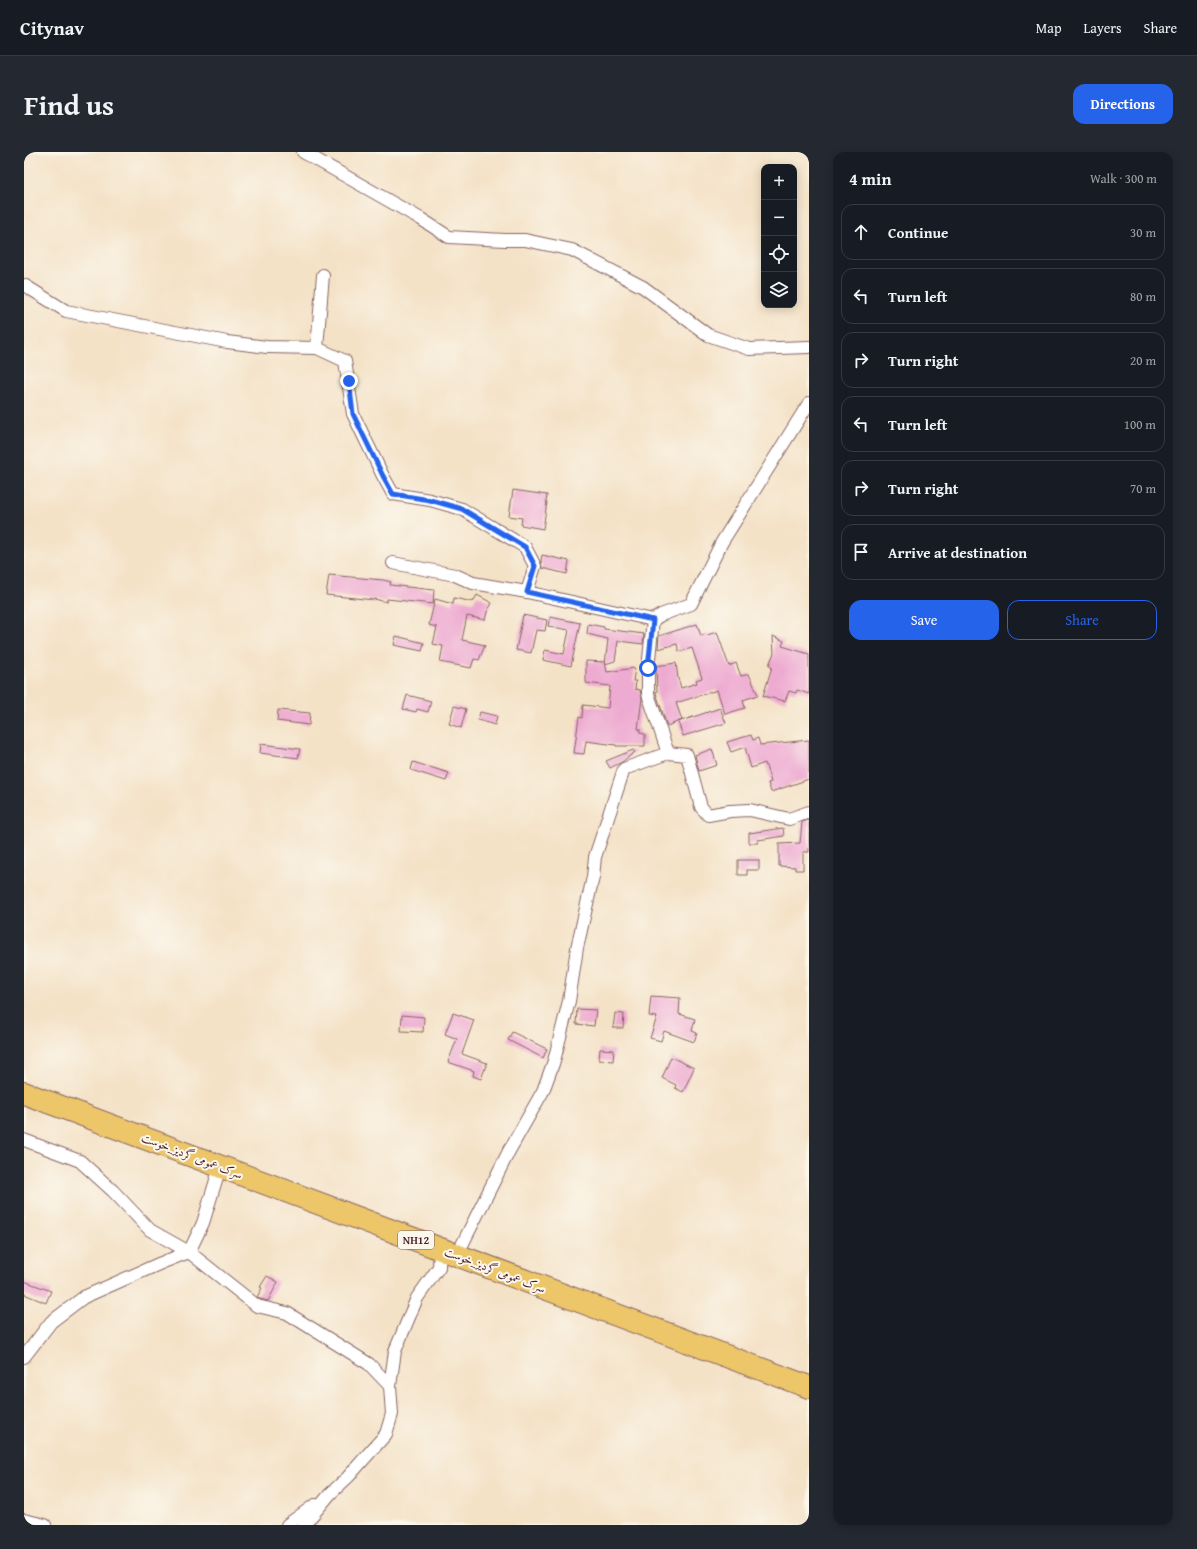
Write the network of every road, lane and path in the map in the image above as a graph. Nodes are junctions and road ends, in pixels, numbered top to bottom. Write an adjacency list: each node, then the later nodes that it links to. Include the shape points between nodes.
1 (303, 152): 4 (street, via 449,237 525,240 572,250 643,287 708,335 750,349)
2 (323, 275): 5 (street)
3 (24, 285): 5 (street, via 66,311 227,342 267,347)
4 (809, 347)
5 (317, 348): 8 (street, via 345,361 353,414 393,494 462,509 525,547 535,566)
6 (809, 403): 9 (street, via 722,542 691,604)
7 (393, 563): 8 (street, via 455,575 473,583)
8 (527, 592): 9 (street)
9 (653, 620): 10 (street, via 648,694)
10 (668, 754): 11 (street, via 687,755 701,807 708,816 750,810 789,819); 16 (street, via 624,769 595,857 569,1001 554,1061 543,1091)
11 (809, 812)
12 (24, 1093): 14 (highway, سرک عمومی گردیز_خوست / NH12)
13 (24, 1140): 15 (street, via 80,1161 150,1230)
14 (220, 1167): 15 (street, via 203,1223); 16 (highway, سرک عمومی گردیز_خوست / NH12)
15 (189, 1252): 17 (street, via 84,1297 51,1322); 18 (street, via 257,1306 287,1313 369,1364)
16 (448, 1252): 18 (street, via 417,1298 395,1351); 19 (highway, سرک عمومی گردیز_خوست / NH12)
17 (24, 1357)
18 (390, 1386): 20 (street, via 392,1414 386,1434)
19 (809, 1387)
20 (330, 1494): 23 (street); 24 (street)
21 (24, 1520): 22 (street)
22 (45, 1525)
23 (287, 1525)
24 (304, 1525)

